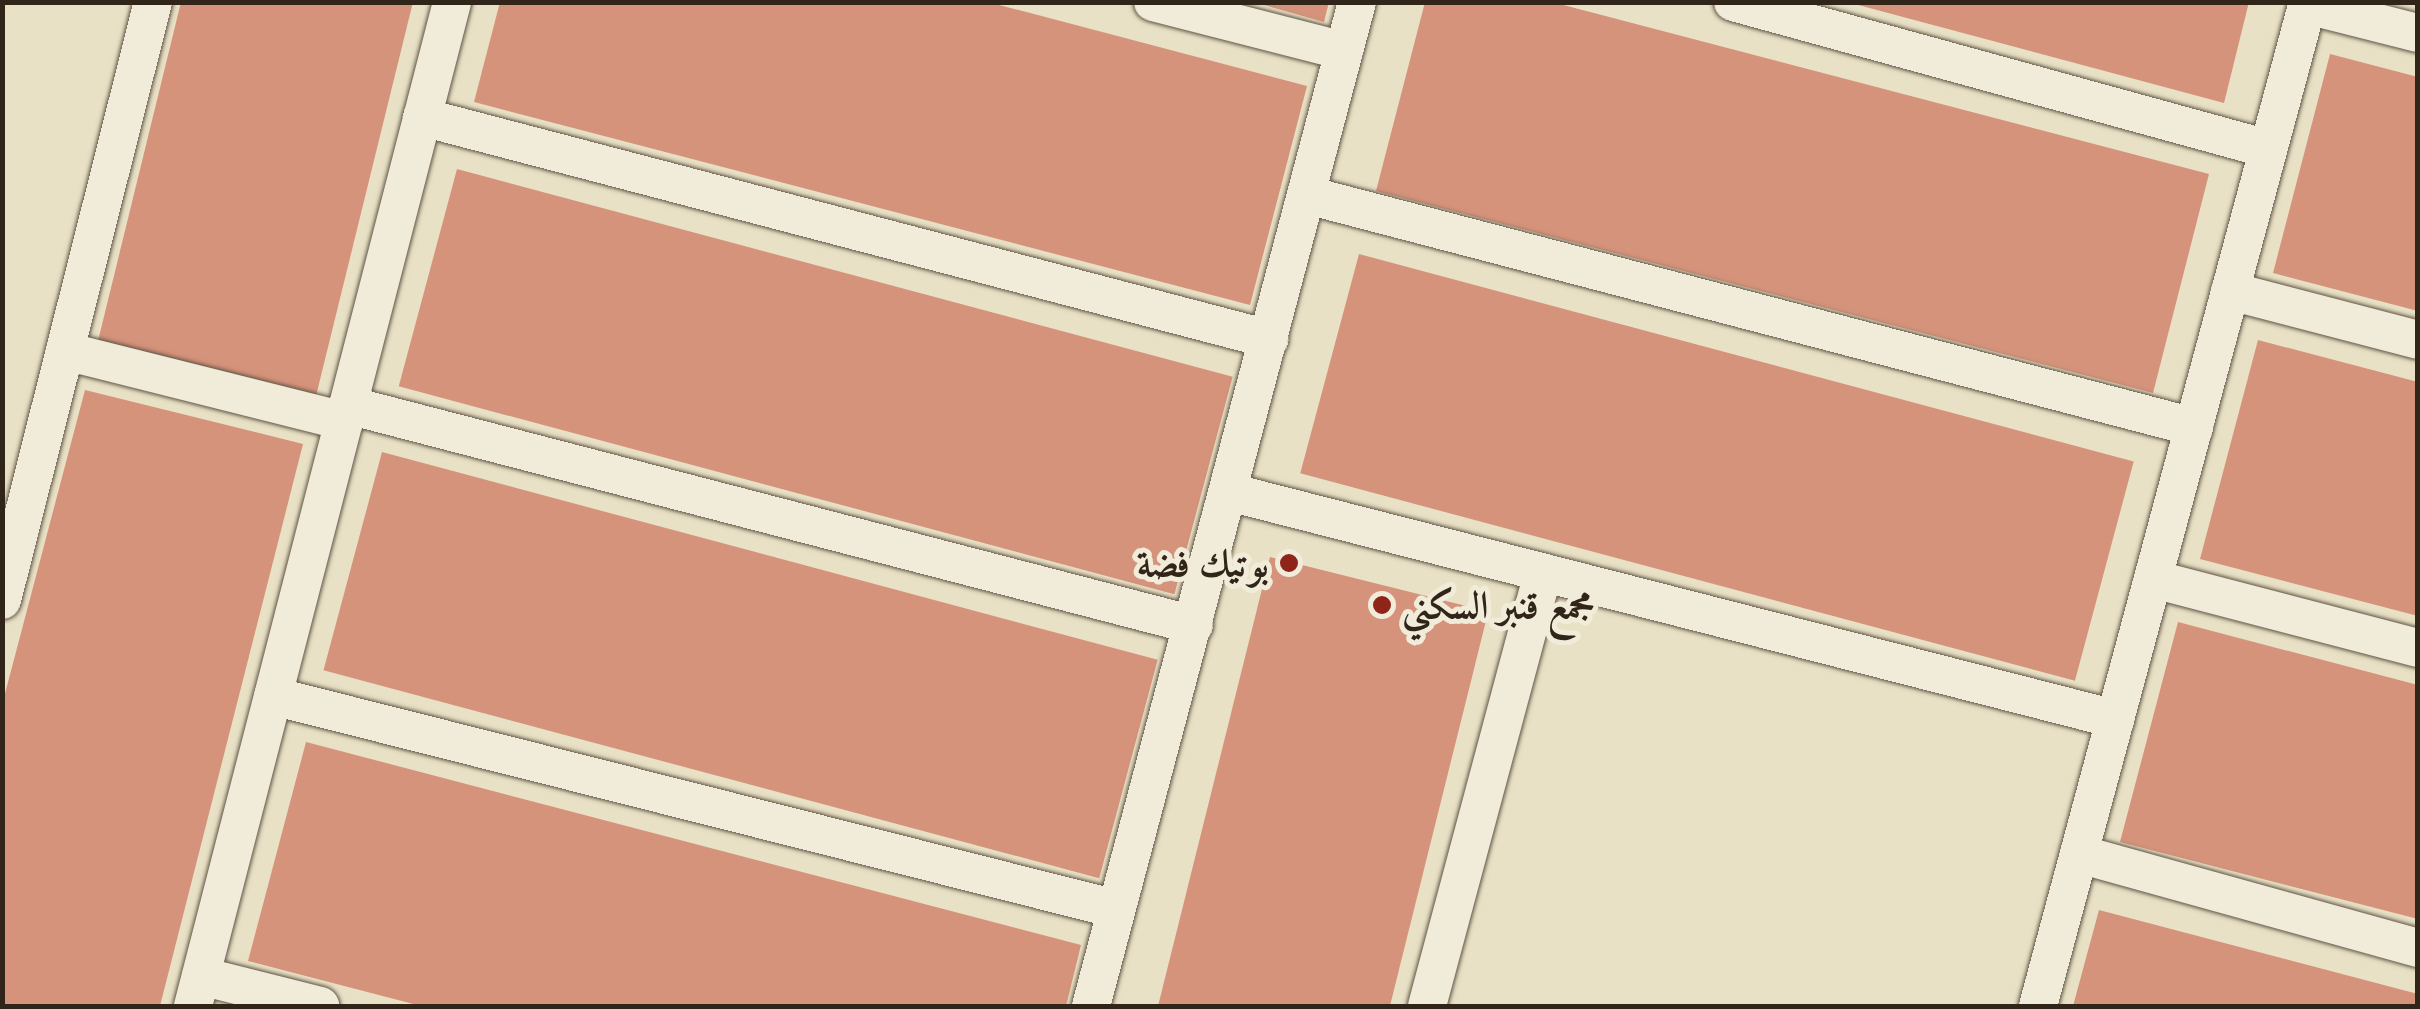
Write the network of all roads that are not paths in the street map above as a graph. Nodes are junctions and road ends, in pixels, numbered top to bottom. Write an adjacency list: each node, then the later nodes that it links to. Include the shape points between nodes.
1 (153, 2): 15 (street)
2 (452, 2): 9 (street)
3 (1153, 2): 8 (street)
4 (1357, 2): 8 (street)
5 (1733, 2): 10 (street)
6 (2308, 4): 7 (street); 10 (street)
7 (2418, 34)
8 (1344, 51): 11 (street)
9 (422, 117): 13 (street); 16 (street)
10 (2268, 149): 12 (street)
11 (1307, 195): 13 (street); 17 (street)
12 (2230, 291): 14 (street); 17 (street)
13 (1269, 338): 18 (street)
14 (2418, 340)
15 (65, 351): 16 (street); 21 (street)
16 (346, 413): 22 (street); 24 (street)
17 (2194, 426): 20 (street)
18 (1228, 492): 19 (street); 22 (street)
19 (1543, 573): 25 (street); 32 (street)
20 (2153, 579): 23 (street); 25 (street)
21 (2, 600)
22 (1194, 626): 27 (street)
23 (2418, 648)
24 (274, 696): 27 (street); 29 (street)
25 (2115, 719): 26 (street)
26 (2079, 854): 28 (street); 33 (street)
27 (1116, 910): 31 (street)
28 (2418, 948)
29 (197, 991): 30 (street)
30 (320, 1006)
31 (1091, 1006)
32 (1427, 1006)
33 (2038, 1006)

